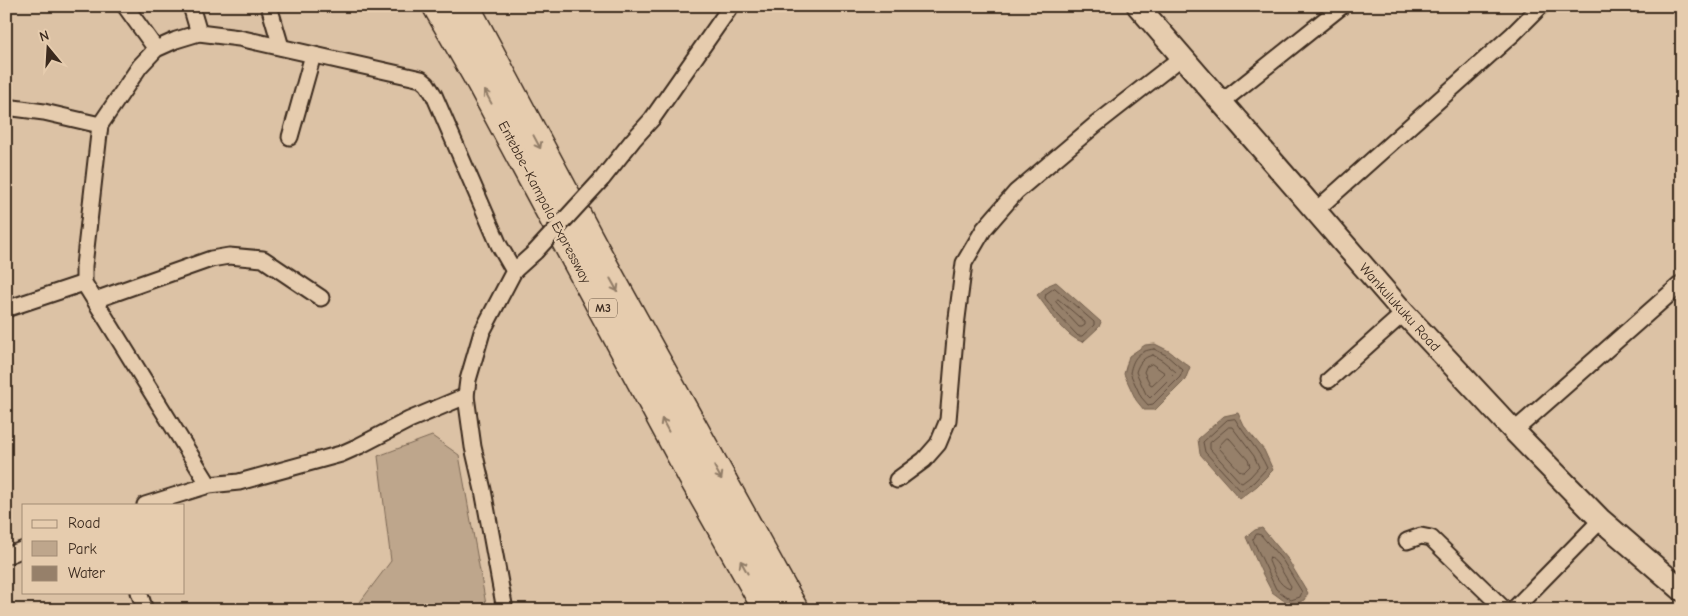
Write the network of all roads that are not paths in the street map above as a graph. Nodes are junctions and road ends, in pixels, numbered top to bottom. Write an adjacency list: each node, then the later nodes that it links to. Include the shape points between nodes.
1 (125, 6): 12 (street)
2 (191, 6): 10 (street)
3 (269, 6): 11 (street)
4 (437, 6): 41 (highway, Entebbe–Kampala Expressway / M3, one-way to 4)
5 (465, 6): 42 (highway, Entebbe–Kampala Expressway / M3, one-way to 42, via 609,276)
6 (731, 6): 20 (street, bridge, via 652,119 602,179)
7 (1138, 6): 14 (main road, Wankulukuku Road)
8 (1342, 6): 15 (street)
9 (1541, 6): 19 (street)
10 (199, 33): 11 (street); 12 (street)
11 (282, 48): 13 (street)
12 (156, 49): 17 (street, via 140,66)
13 (313, 54): 18 (street); 20 (street, via 421,79 427,84 499,245)
14 (1182, 57): 15 (main road, Wankulukuku Road); 30 (street, via 1016,192 984,229 964,263 948,420 938,444 924,460)
15 (1222, 102): 19 (main road, Wankulukuku Road)
16 (6, 107): 17 (street)
17 (100, 125): 21 (street)
18 (290, 137)
19 (1315, 211): 26 (main road, Wankulukuku Road)
20 (514, 271): 28 (street, via 482,332)
21 (84, 283): 24 (street); 25 (street)
22 (1682, 283): 29 (street)
23 (321, 298): 24 (street, via 263,259 229,256 211,259)
24 (95, 300): 31 (street)
25 (6, 309)
26 (1404, 313): 27 (street); 29 (main road, Wankulukuku Road)
27 (1329, 380)
28 (466, 396): 31 (street, via 341,454 239,482); 40 (street)
29 (1514, 431): 33 (main road, Wankulukuku Road)
30 (897, 480)
31 (209, 485): 32 (street)
32 (148, 504)
33 (1601, 520): 37 (main road, Wankulukuku Road); 44 (street)
34 (1407, 541): 43 (street, via 1421,536 1431,538)
35 (22, 550): 36 (street)
36 (6, 556)
37 (1682, 590)
38 (139, 594): 39 (street)
39 (145, 610)
40 (506, 610)
41 (768, 610)
42 (794, 610)
43 (1505, 610)
44 (1513, 610)

